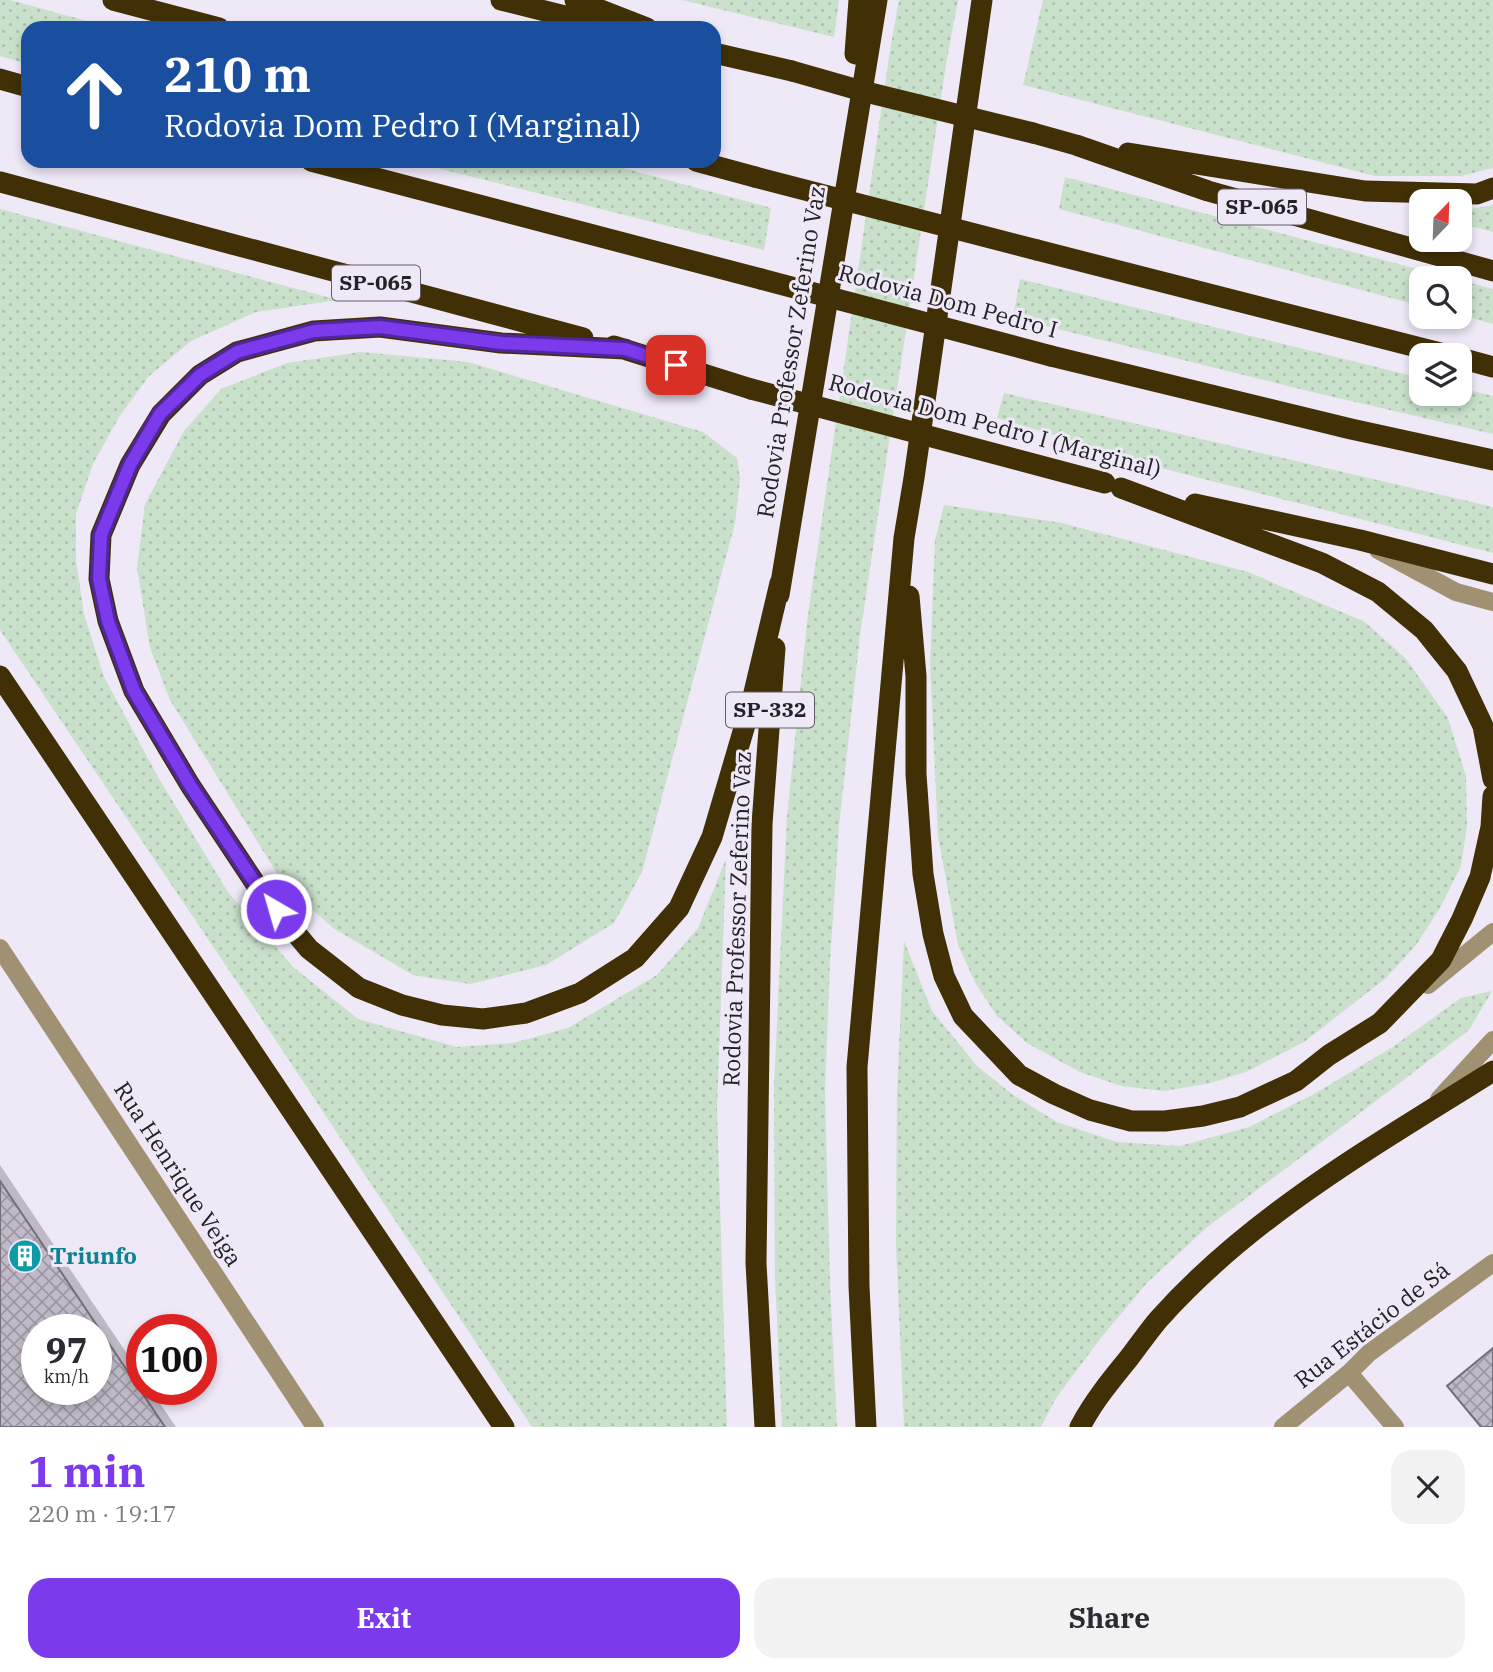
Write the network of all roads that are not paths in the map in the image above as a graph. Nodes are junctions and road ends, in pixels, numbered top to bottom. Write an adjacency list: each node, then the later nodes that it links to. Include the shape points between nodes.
1 (113, 0): 7 (highway)
2 (501, 0): 8 (highway)
3 (575, 0): 9 (highway)
4 (859, 0): 14 (highway)
5 (877, 0): 14 (highway, Rodovia Professor Zeferino Vaz / SP-332)
6 (982, 0): 26 (highway)
7 (192, 21)
8 (585, 21)
9 (629, 21)
10 (721, 55): 13 (highway, SP-065, bridge)
11 (0, 79): 12 (highway)
12 (21, 85)
13 (1076, 145): 18 (highway, via 1364,191 1477,194); 19 (highway, SP-065, via 1208,191)
14 (848, 167): 29 (highway, Rodovia Professor Zeferino Vaz / SP-332)
15 (339, 168): 24 (highway, Rodovia Dom Pedro I, bridge, via 1051,356)
16 (721, 168): 20 (highway, bridge)
17 (0, 182): 21 (highway, Rodovia Dom Pedro I (Marginal) / SP-065)
18 (1493, 188)
19 (1493, 271)
20 (1409, 345)
21 (625, 349): 25 (highway, Rodovia Dom Pedro I (Marginal) / SP-065, bridge, via 751,389); 29 (highway, via 501,343 380,327 314,331 237,352 200,375 160,414 130,465 101,535 99,579 108,621 134,691 190,785 259,889 309,949 359,988 442,1015 483,1019 526,1013 580,993 635,958 679,908 712,837)
22 (1472, 361): 23 (highway)
23 (1493, 367)
24 (1493, 460)
25 (1113, 486): 27 (highway, Rodovia Dom Pedro I (Marginal)); 32 (highway, via 1322,563 1378,593 1424,630 1458,671 1483,726)
26 (904, 538): 36 (highway, via 916,676 923,874 933,934 944,976 963,1016 1019,1075 1090,1110 1131,1121 1203,1116 1240,1107 1296,1081); 45 (highway, via 857,1067)
27 (1360, 540): 28 (highway, Rodovia Dom Pedro I (Marginal)); 30 (street, via 1456,592)
28 (1493, 574)
29 (780, 583): 44 (highway, Rodovia Professor Zeferino Vaz / SP-332, via 762,838 756,1263)
30 (1493, 602)
31 (0, 676): 43 (highway)
32 (1493, 779)
33 (1493, 796): 36 (highway, via 1480,877 1462,919 1441,961)
34 (1493, 932): 36 (street)
35 (0, 948): 42 (street, Rua Henrique Veiga)
36 (1380, 1023)
37 (1493, 1040): 39 (street)
38 (1493, 1071): 39 (highway)
39 (1427, 1112): 46 (highway, via 1299,1196 1237,1244 1158,1320 1090,1407)
40 (1493, 1263): 41 (street, Rua Estácio de Sá)
41 (1349, 1373): 47 (street, Rua Estácio de Sá); 48 (street)
42 (315, 1427)
43 (503, 1427)
44 (765, 1427)
45 (866, 1427)
46 (1080, 1427)
47 (1283, 1427)
48 (1395, 1427)

